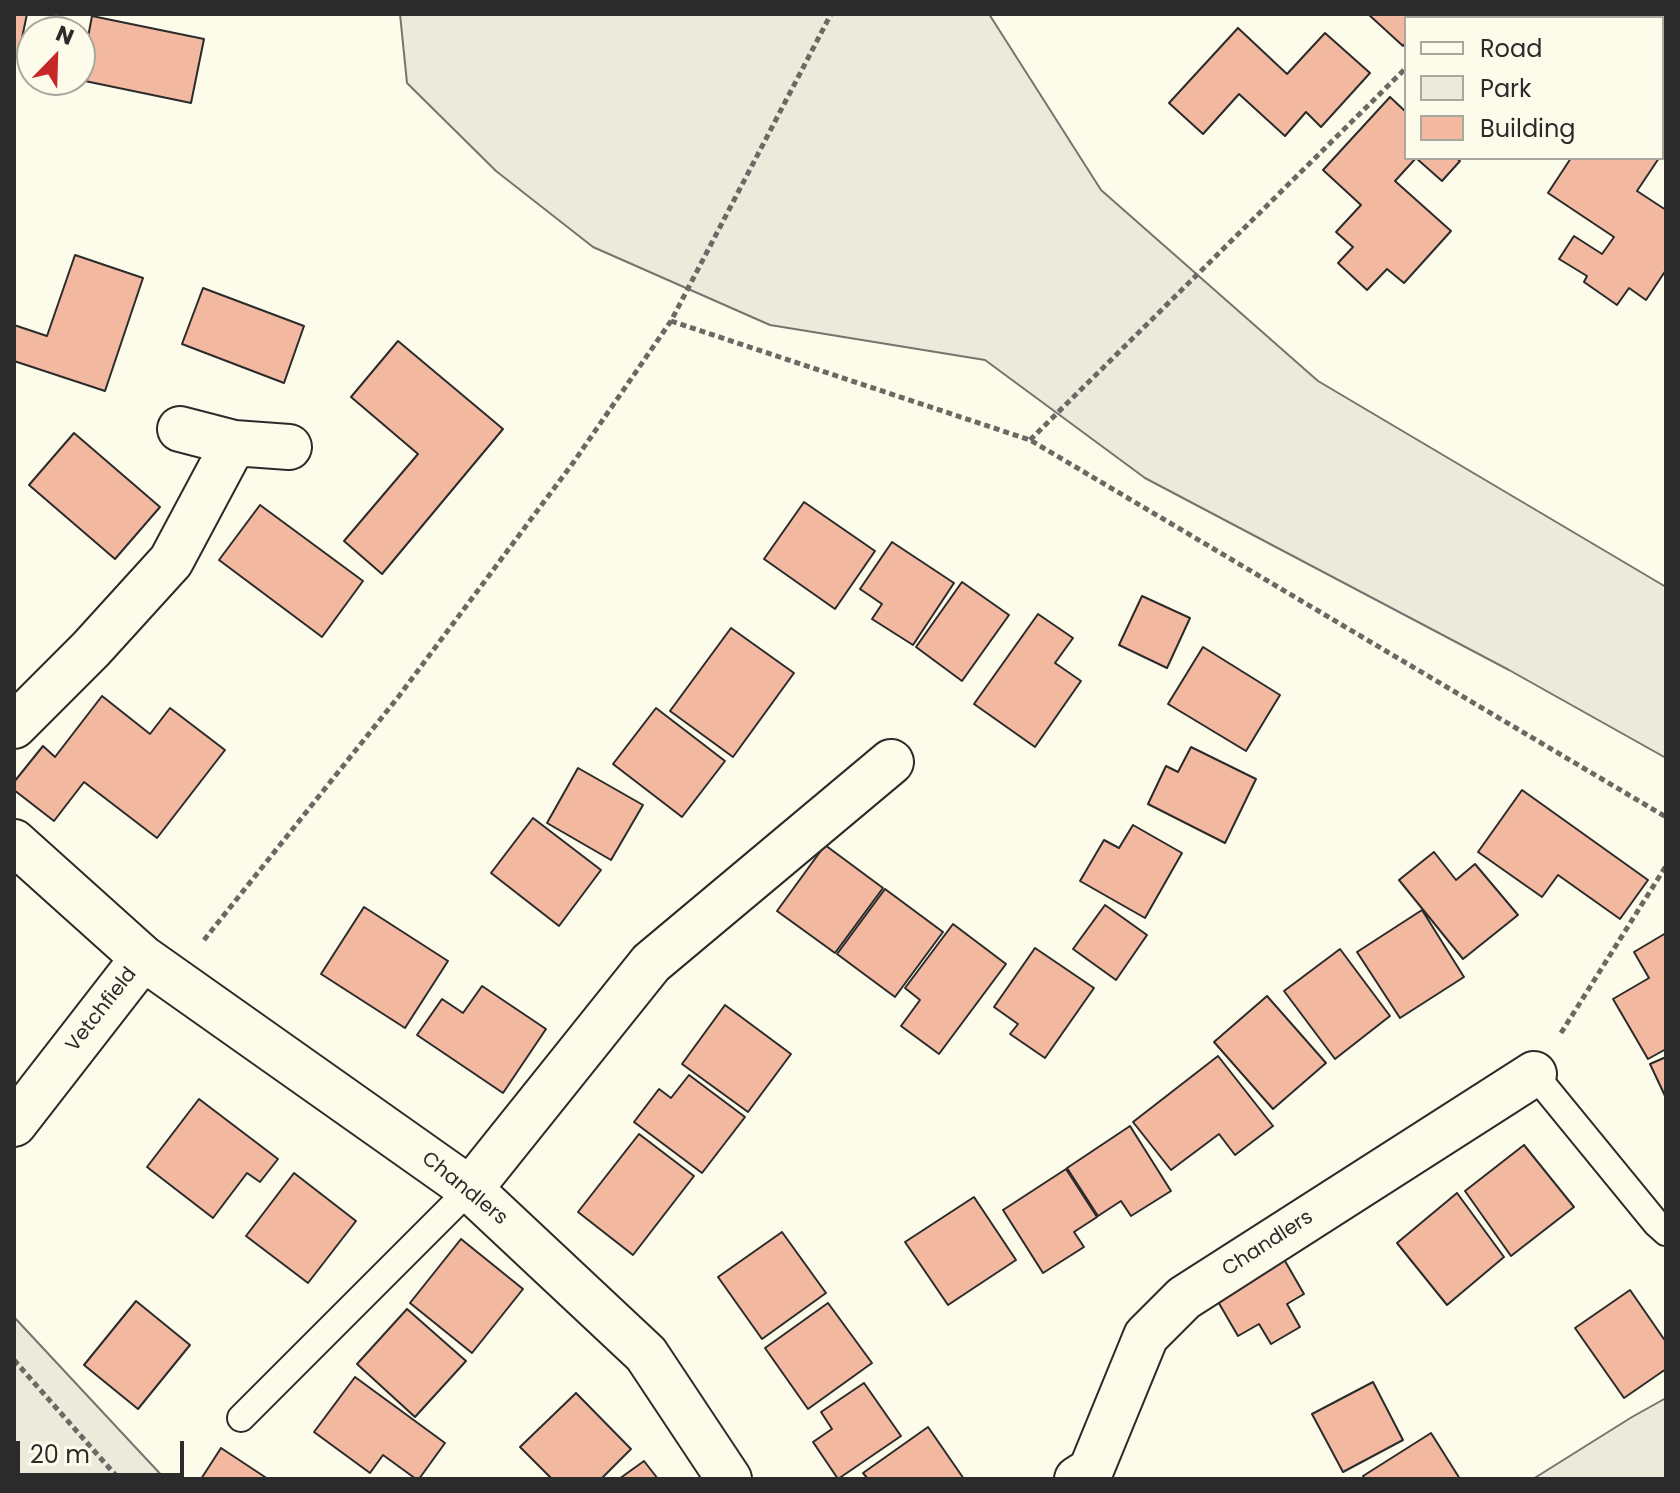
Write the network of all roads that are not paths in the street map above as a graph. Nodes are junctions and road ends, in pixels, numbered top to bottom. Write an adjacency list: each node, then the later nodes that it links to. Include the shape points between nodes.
1 (180, 429): 2 (street)
2 (234, 443): 3 (street); 4 (street, via 171,561)
3 (289, 447)
4 (14, 726)
5 (891, 762): 10 (street, via 651,963)
6 (14, 842): 7 (street, Vetchfield)
7 (158, 968): 9 (street, Vetchfield); 10 (street, Chandlers)
8 (1534, 1074): 11 (lane); 14 (street, Chandlers, via 1184,1298 1146,1336 1091,1470)
9 (14, 1124)
10 (470, 1189): 12 (lane); 13 (street, Chandlers, via 646,1354)
11 (1666, 1232)
12 (241, 1418)
13 (729, 1479)
14 (1077, 1479)

